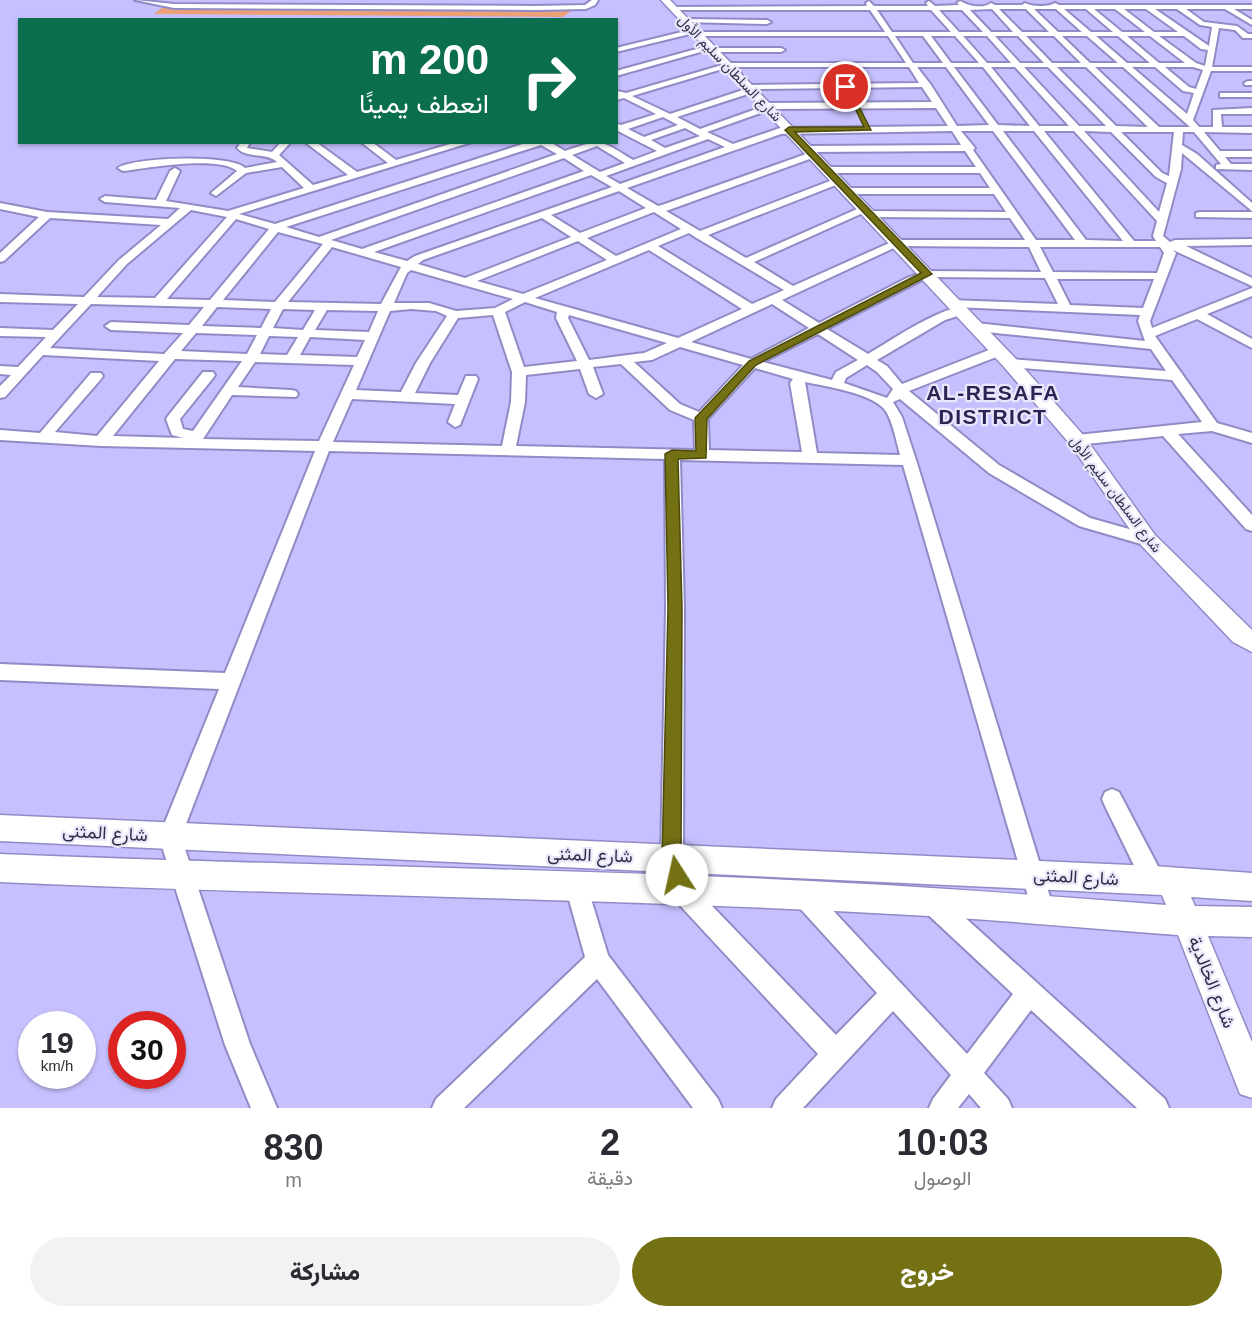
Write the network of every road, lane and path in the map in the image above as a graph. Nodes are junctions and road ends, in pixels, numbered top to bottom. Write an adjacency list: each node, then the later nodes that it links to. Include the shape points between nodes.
1 (138, 0): 24 (street, via 174,6)
2 (456, 0): 24 (street)
3 (538, 0): 25 (street)
4 (595, 0): 26 (street)
5 (691, 0): 51 (street)
6 (720, 0): 27 (street)
7 (755, 0): 28 (street)
8 (792, 0): 29 (street)
9 (828, 0): 31 (street)
10 (899, 0): 33 (street)
11 (957, 0): 34 (street)
12 (986, 0): 35 (street)
13 (1020, 0): 36 (street)
14 (1050, 0): 37 (street)
15 (1079, 0): 38 (street)
16 (1108, 0): 39 (street)
17 (1139, 0): 40 (street)
18 (1169, 0): 41 (street)
19 (1202, 0): 42 (street)
20 (1246, 0): 43 (street, via 1252,7)
21 (669, 4): 51 (street, شارع السلطان سليم الأول)
22 (870, 4): 32 (street); 33 (street); 60 (street)
23 (929, 4): 33 (street); 34 (street); 61 (street)
24 (452, 8): 25 (street)
25 (536, 8): 26 (street)
26 (581, 8): 44 (street, via 583,13)
27 (721, 8): 28 (street); 51 (street)
28 (758, 8): 29 (street)
29 (792, 8): 30 (street); 45 (street)
30 (822, 8): 31 (street); 46 (street)
31 (832, 8): 32 (street)
32 (851, 8): 47 (street)
33 (906, 8): 48 (street)
34 (964, 8): 35 (street); 62 (street)
35 (994, 8): 36 (street); 63 (street)
36 (1028, 8): 37 (street); 64 (street)
37 (1058, 8): 38 (street); 65 (street)
38 (1088, 8): 39 (street); 69 (street)
39 (1117, 8): 40 (street); 66 (street)
40 (1150, 8): 41 (street); 67 (street)
41 (1181, 8): 42 (street); 56 (street, via 1202,24)
42 (1212, 8): 43 (street)
43 (1227, 8): 50 (street)
44 (578, 16)
45 (794, 17)
46 (826, 17)
47 (857, 17)
48 (912, 17)
49 (767, 21): 51 (street)
50 (1252, 23)
51 (692, 24): 57 (street); 73 (street, شارع السلطان سليم الأول); 75 (street)
52 (798, 26): 57 (street)
53 (831, 26): 58 (street)
54 (862, 26): 59 (street)
55 (917, 26): 68 (street)
56 (1216, 26): 70 (street, via 1237,28); 74 (street)
57 (803, 34): 58 (street)
58 (835, 34): 59 (street)
59 (868, 34): 60 (street)
60 (892, 34): 68 (street); 72 (street)
61 (955, 34): 62 (street); 68 (street); 81 (street)
62 (987, 34): 63 (street); 82 (street)
63 (1021, 34): 64 (street); 83 (street)
64 (1056, 34): 65 (street); 84 (street)
65 (1091, 34): 69 (street); 85 (street)
66 (1153, 34): 67 (street); 69 (street); 87 (street)
67 (1189, 34): 74 (street)
68 (925, 35): 80 (street)
69 (1123, 35): 86 (street)
70 (1252, 36)
71 (888, 45): 72 (street)
72 (899, 45): 78 (street)
73 (713, 49): 76 (street); 91 (street, شارع السلطان سليم الأول); 92 (street)
74 (1212, 49): 88 (street)
75 (618, 50)
76 (781, 50)
77 (894, 55): 78 (street)
78 (906, 55): 79 (street)
79 (912, 65): 80 (street); 91 (street); 94 (street)
80 (948, 65): 81 (street); 111 (street)
81 (985, 65): 82 (street); 112 (street)
82 (1015, 65): 83 (street); 113 (street)
83 (1049, 65): 84 (street); 114 (street)
84 (1088, 65): 85 (street); 116 (street)
85 (1126, 65): 86 (street); 108 (street)
86 (1159, 65): 87 (street); 97 (street, via 1186,88)
87 (1193, 65): 88 (street)
88 (1208, 69): 89 (street); 97 (street)
89 (1228, 69): 90 (street); 93 (street)
90 (1252, 69)
91 (731, 72): 96 (street, شارع السلطان سليم الأول); 98 (street)
92 (618, 73)
93 (1251, 84)
94 (927, 86): 95 (street); 103 (street)
95 (846, 87): 96 (street); 107 (street)
96 (750, 88): 104 (street, شارع السلطان سليم الأول); 106 (street)
97 (1198, 92): 108 (street)
98 (619, 95): 102 (street)
99 (1223, 95): 100 (street)
100 (1252, 95)
101 (651, 100): 102 (street)
102 (640, 103): 106 (street)
103 (940, 105): 107 (street); 115 (street)
104 (767, 107): 107 (street); 118 (street, شارع السلطان سليم الأول); 124 (street)
105 (1252, 111): 121 (street, via 1216,112)
106 (666, 116): 109 (street); 110 (street)
107 (862, 117): 115 (street); 118 (street)
108 (1189, 120): 119 (street)
109 (686, 125): 124 (street); 126 (street)
110 (619, 127): 123 (street)
111 (995, 128): 112 (street); 115 (street); 191 (street)
112 (1034, 128): 113 (street); 193 (street)
113 (1074, 128): 114 (street); 182 (street)
114 (1114, 128): 116 (street); 163 (street, via 1159,175)
115 (957, 129): 140 (street)
116 (1156, 129): 117 (street)
117 (1179, 129): 119 (street); 138 (street)
118 (789, 130): 139 (street); 143 (street, شارع السلطان سليم الأول)
119 (1195, 130): 121 (street); 144 (street)
120 (1252, 130): 122 (street)
121 (1218, 131): 122 (street)
122 (1237, 131): 127 (street)
123 (630, 133): 125 (street); 126 (street)
124 (704, 134): 139 (street); 142 (street)
125 (618, 137)
126 (643, 140): 142 (street)
127 (1252, 142)
128 (245, 144): 146 (street, via 244,150)
129 (285, 144): 146 (street)
130 (312, 144): 159 (street)
131 (368, 144): 150 (street)
132 (434, 144): 141 (street)
133 (462, 144): 141 (street)
134 (535, 144): 184 (street)
135 (545, 144): 147 (street)
136 (595, 144): 147 (street)
137 (600, 144): 148 (street)
138 (1179, 147): 151 (street); 163 (street)
139 (733, 148): 165 (street)
140 (970, 148): 143 (street); 155 (street)
141 (443, 150): 150 (street)
142 (664, 152): 148 (street)
143 (810, 152): 162 (street, شارع السلطان سليم الأول); 174 (street)
144 (1218, 154): 145 (street); 152 (street)
145 (1252, 154)
146 (274, 155): 149 (street)
147 (565, 155): 158 (street); 187 (street)
148 (632, 163): 158 (street)
149 (284, 164): 157 (street); 164 (street)
150 (395, 164): 159 (street)
151 (1206, 167): 152 (street); 160 (street)
152 (1228, 167): 153 (street)
153 (1252, 167)
154 (123, 168): 157 (street, via 217,162 235,164)
155 (984, 170): 162 (street); 166 (street)
156 (175, 171): 170 (street)
157 (243, 171): 167 (street)
158 (595, 173): 165 (street); 195 (street)
159 (356, 176): 164 (street)
160 (1218, 178): 161 (street); 169 (street)
161 (1241, 178)
162 (837, 181): 166 (street); 175 (street, شارع السلطان سليم الأول); 185 (street)
163 (1173, 182): 182 (street)
164 (311, 189): 176 (street)
165 (621, 189): 174 (street); 178 (street)
166 (999, 191): 179 (street)
167 (216, 193)
168 (105, 199): 170 (street)
169 (1247, 199): 173 (street)
170 (160, 203): 172 (street)
171 (0, 206): 177 (street)
172 (189, 206): 176 (street); 183 (street)
173 (1252, 208)
174 (656, 209): 185 (street); 186 (street)
175 (867, 211): 179 (street); 189 (street, شارع السلطان سليم الأول); 198 (street)
176 (231, 214): 184 (street); 213 (street)
177 (47, 215): 183 (street); 196 (street)
178 (544, 215): 186 (street); 199 (street, via 419,258)
179 (1014, 215): 190 (street)
180 (1200, 215): 181 (street)
181 (1252, 215)
182 (1162, 221): 192 (street, via 1158,236)
183 (169, 222): 209 (street)
184 (276, 227): 187 (street); 214 (street)
185 (695, 232): 194 (street); 198 (street)
186 (580, 237): 197 (street); 205 (street)
187 (325, 241): 195 (street); 215 (street)
188 (1252, 242): 192 (street)
189 (896, 243): 190 (street); 202 (street, شارع السلطان سليم الأول); 207 (street)
190 (1033, 244): 191 (street); 203 (street)
191 (1083, 244): 193 (street)
192 (1163, 244): 193 (street); 200 (street, via 1184,249); 204 (street, via 1170,254)
193 (1132, 245)
194 (650, 246): 197 (street); 221 (street)
195 (363, 252): 199 (street)
196 (0, 259)
197 (615, 260): 210 (street)
198 (744, 262): 207 (street)
199 (409, 265): 205 (street); 218 (street, via 402,271)
200 (1223, 268): 201 (street); 206 (street)
201 (1252, 268)
202 (927, 274): 203 (street); 217 (street, شارع السلطان سليم الأول); 228 (street)
203 (1049, 274): 204 (street); 219 (street)
204 (1161, 276): 223 (street)
205 (467, 281): 210 (street)
206 (1252, 283)
207 (792, 290): 211 (street)
208 (1252, 292): 224 (street)
209 (87, 298): 212 (street); 213 (street); 233 (street)
210 (524, 298): 220 (street); 222 (street)
211 (772, 299): 221 (street); 228 (street)
212 (2, 300)
213 (158, 302): 214 (street)
214 (214, 303): 215 (street); 229 (street)
215 (279, 305): 216 (street); 231 (street)
216 (323, 306): 218 (street); 232 (street)
217 (957, 307): 219 (street); 227 (street, شارع السلطان سليم الأول); 244 (street)
218 (384, 308): 225 (street, via 441,308); 234 (street)
219 (1066, 308): 223 (street)
220 (564, 309): 236 (street); 248 (street, via 562,318)
221 (751, 309): 236 (street)
222 (498, 311): 225 (street); 251 (street)
223 (1147, 312): 235 (street, via 1144,321)
224 (1197, 314): 235 (street); 237 (street)
225 (454, 315): 264 (street)
226 (111, 326): 229 (street)
227 (976, 327): 235 (street); 239 (street, شارع السلطان سليم الأول)
228 (819, 328): 244 (street); 246 (street)
229 (192, 330): 231 (street); 240 (street)
230 (0, 332): 233 (street)
231 (263, 332): 232 (street); 241 (street)
232 (307, 333): 234 (street); 242 (street)
233 (55, 334): 238 (street)
234 (372, 336): 245 (street)
235 (1151, 340): 255 (street)
236 (678, 342): 243 (street, via 646,357); 246 (street)
237 (1252, 344)
238 (39, 351): 240 (street, via 167,358); 250 (street)
239 (999, 351): 247 (street, شارع السلطان سليم الأول); 258 (street)
240 (171, 355): 241 (street); 276 (street)
241 (251, 358): 242 (street); 259 (street)
242 (291, 359): 245 (street)
243 (624, 360): 248 (street); 267 (street, via 675,407)
244 (868, 360): 257 (street, via 841,375); 258 (street, via 882,369)
245 (361, 361): 262 (street)
246 (752, 363): 254 (street); 267 (street)
247 (1011, 363): 255 (street); 275 (street, شارع السلطان سليم الأول)
248 (585, 364): 251 (street); 263 (street)
249 (0, 369): 250 (street)
250 (21, 370): 260 (street)
251 (519, 372): 278 (street, via 518,402)
252 (208, 375): 274 (street, via 173,419 177,432)
253 (96, 376): 272 (street, via 47,432)
254 (801, 376): 257 (street); 281 (street, via 797,383)
255 (1176, 376): 269 (street)
256 (471, 379): 265 (street)
257 (836, 384): 266 (street)
258 (899, 390): 266 (street); 284 (street, via 994,469 1085,522)
259 (228, 391): 261 (street); 274 (street)
260 (0, 394)
261 (291, 394)
262 (347, 394): 264 (street); 277 (street)
263 (596, 394)
264 (406, 397): 265 (street)
265 (463, 400): 268 (street)
266 (890, 406): 282 (street)
267 (701, 418): 280 (street)
268 (455, 422)
269 (1212, 426): 270 (street); 273 (street)
270 (1166, 430): 275 (street); 283 (street)
271 (0, 435): 272 (street)
272 (51, 438): 276 (street)
273 (1252, 438)
274 (194, 440): 276 (street); 277 (street)
275 (1077, 440): 284 (street, شارع السلطان سليم الأول)
276 (101, 441)
277 (324, 446): 278 (street); 287 (street)
278 (508, 451): 279 (street)
279 (672, 454): 280 (street); 291 (street)
280 (702, 455): 281 (street)
281 (810, 458): 282 (street)
282 (909, 460): 293 (street)
283 (1252, 525)
284 (1148, 540): 285 (street, شارع السلطان سليم الأول)
285 (1252, 642)
286 (0, 672): 287 (street)
287 (230, 681): 290 (street)
288 (1112, 799): 295 (street)
289 (0, 828): 290 (street, شارع المثنى)
290 (170, 837): 291 (street, شارع المثنى); 294 (street)
291 (672, 858): 293 (street, شارع المثنى); 298 (street)
292 (0, 868): 294 (street)
293 (1034, 875): 295 (street, شارع المثنى); 301 (street)
294 (182, 876): 297 (street); 310 (street, via 237,1045)
295 (1162, 881): 296 (street, شارع المثنى); 302 (street, شارع الخالدية)
296 (1252, 887)
297 (577, 889): 298 (street); 304 (street)
298 (682, 891): 299 (street); 307 (street)
299 (805, 897): 300 (street); 305 (street)
300 (930, 902): 301 (street); 306 (street)
301 (1043, 910): 302 (street)
302 (1188, 921): 303 (street); 309 (street, شارع الخالدية)
303 (1252, 922)
304 (598, 961): 311 (street); 312 (street)
305 (893, 993): 307 (street); 308 (street)
306 (1029, 993): 308 (street); 316 (street)
307 (836, 1054): 313 (street)
308 (969, 1075): 314 (street); 315 (street)
309 (1252, 1082)
310 (264, 1108)
311 (445, 1108)
312 (709, 1108)
313 (785, 1108)
314 (942, 1108)
315 (999, 1108)
316 (1156, 1108)

